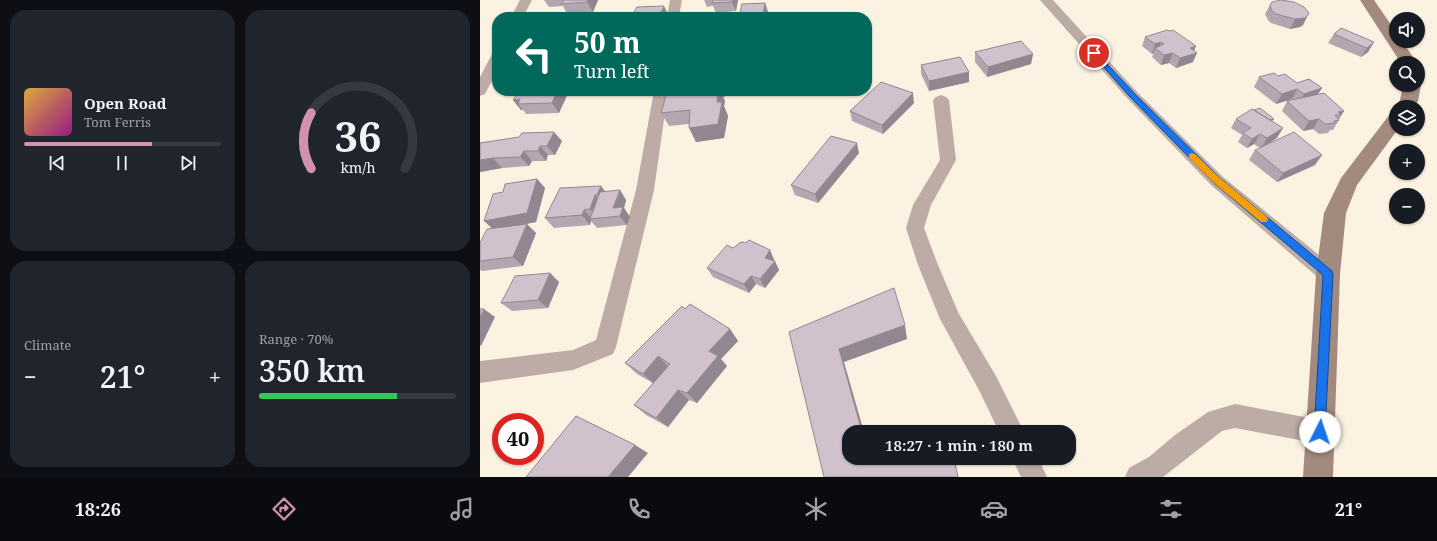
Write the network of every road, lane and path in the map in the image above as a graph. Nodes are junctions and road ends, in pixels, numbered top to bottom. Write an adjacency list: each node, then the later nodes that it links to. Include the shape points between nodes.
1 (526, 0): 5 (street)
2 (676, 0): 6 (street)
3 (1046, 0): 13 (street, via 1132,95 1217,181)
4 (1367, 0): 7 (street)
5 (520, 12)
6 (674, 12)
7 (1404, 56)
8 (492, 67): 9 (street)
9 (480, 91)
10 (660, 96): 14 (street, via 644,190 605,347 573,360)
11 (941, 100): 15 (street, via 948,160 922,205 915,228 951,319)
12 (1389, 127): 13 (street, via 1348,183 1335,213)
13 (1328, 274): 16 (street)
14 (480, 372)
15 (1008, 425)
16 (1320, 432): 19 (street, via 1235,416 1217,420 1158,466); 20 (street)
17 (1028, 465): 18 (street)
18 (1034, 477)
19 (1138, 477)
20 (1318, 477)

